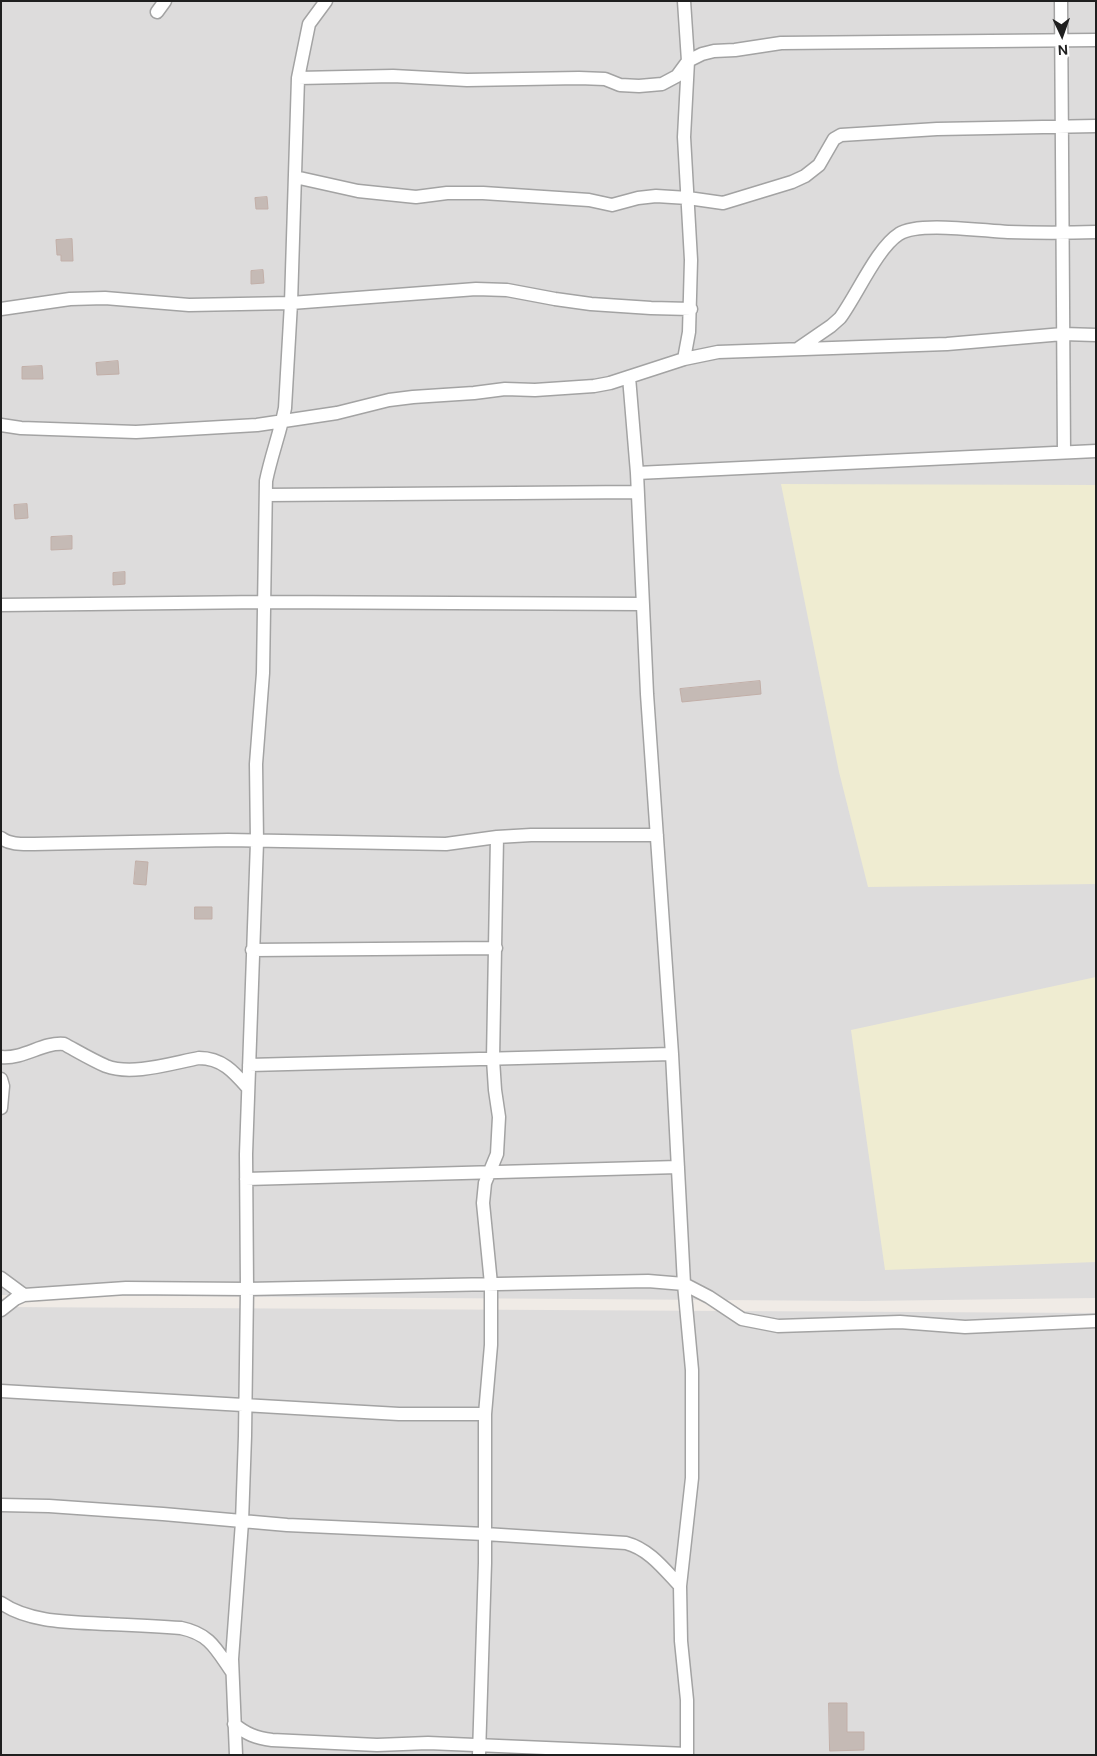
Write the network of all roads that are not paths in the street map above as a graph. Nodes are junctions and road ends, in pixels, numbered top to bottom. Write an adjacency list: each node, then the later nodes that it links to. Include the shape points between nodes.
1 (165, 1): 5 (street)
2 (326, 1): 9 (street, via 309,24)
3 (684, 1): 8 (street)
4 (1061, 1): 6 (street)
5 (157, 12)
6 (1061, 40): 7 (street); 8 (street, via 781,43 714,50); 10 (street)
7 (1096, 40)
8 (688, 62): 9 (street, via 677,76 662,84 639,86 579,78); 13 (street, via 684,138)
9 (298, 78): 12 (street)
10 (1062, 126): 11 (street); 13 (street, via 841,135 834,139 818,165 792,182 724,203); 15 (street)
11 (1096, 126)
12 (295, 176): 13 (street, via 358,191 416,197 483,193 612,204 656,196); 16 (street)
13 (688, 198): 18 (street)
14 (1096, 232): 15 (street)
15 (1063, 233): 19 (street); 21 (street, via 925,228 899,233 887,244 840,318)
16 (291, 302): 17 (street, via 189,305 105,298 70,299); 18 (street, via 476,289 507,290 591,304); 24 (street)
17 (1, 309)
18 (691, 309): 22 (street)
19 (1063, 334): 20 (street); 21 (street, via 947,344); 27 (street)
20 (1096, 335)
21 (798, 348): 22 (street, via 718,352)
22 (684, 359): 23 (street)
23 (629, 377): 24 (street, via 575,388 506,389 389,400); 28 (street)
24 (283, 422): 25 (street, via 136,432); 30 (street, via 270,459)
25 (1, 425)
26 (1096, 451): 27 (street)
27 (1064, 452): 28 (street)
28 (637, 473): 29 (street)
29 (637, 492): 30 (street); 32 (street)
30 (266, 495): 31 (street)
31 (264, 602): 32 (street); 33 (street); 37 (street, via 263,673 256,764)
32 (643, 604): 34 (street)
33 (1, 605)
34 (658, 835): 35 (street); 40 (street)
35 (497, 837): 37 (street, via 446,844); 38 (street)
36 (1, 838): 37 (street, via 12,843 34,844)
37 (257, 842): 39 (street)
38 (496, 948): 39 (street); 42 (street)
39 (252, 950): 43 (street)
40 (672, 1054): 42 (street); 47 (street)
41 (1, 1057): 45 (street, via 18,1056 50,1044 64,1044 105,1066 124,1069 207,1058 229,1067)
42 (493, 1059): 43 (street); 48 (street, via 499,1117 497,1154)
43 (249, 1065): 45 (street)
44 (1, 1080): 46 (street)
45 (248, 1088): 49 (street)
46 (1, 1108)
47 (678, 1168): 48 (street); 52 (street)
48 (490, 1172): 49 (street); 51 (street, via 484,1182 483,1203)
49 (246, 1179): 53 (street)
50 (1, 1278): 54 (street)
51 (491, 1284): 52 (street, via 648,1281); 53 (street); 59 (street, via 491,1344)
52 (684, 1284): 56 (street, via 742,1319 778,1326 900,1322 965,1326); 63 (street, via 692,1370 692,1468)
53 (247, 1289): 54 (street, via 126,1288); 58 (street)
54 (24, 1295): 55 (street)
55 (1, 1310)
56 (1096, 1321)
57 (1, 1391): 58 (street)
58 (246, 1406): 59 (street, via 399,1414); 61 (street)
59 (485, 1414): 62 (street)
60 (1, 1504): 61 (street)
61 (242, 1522): 62 (street); 65 (street)
62 (485, 1534): 63 (street, via 635,1545); 67 (street)
63 (680, 1586): 68 (street)
64 (1, 1603): 65 (street, via 27,1615 63,1622 195,1631 206,1637)
65 (232, 1672): 66 (street)
66 (234, 1724): 67 (street, via 245,1733 272,1740 377,1745 428,1743); 69 (street)
67 (479, 1750): 68 (street)
68 (687, 1754)
69 (236, 1755)

